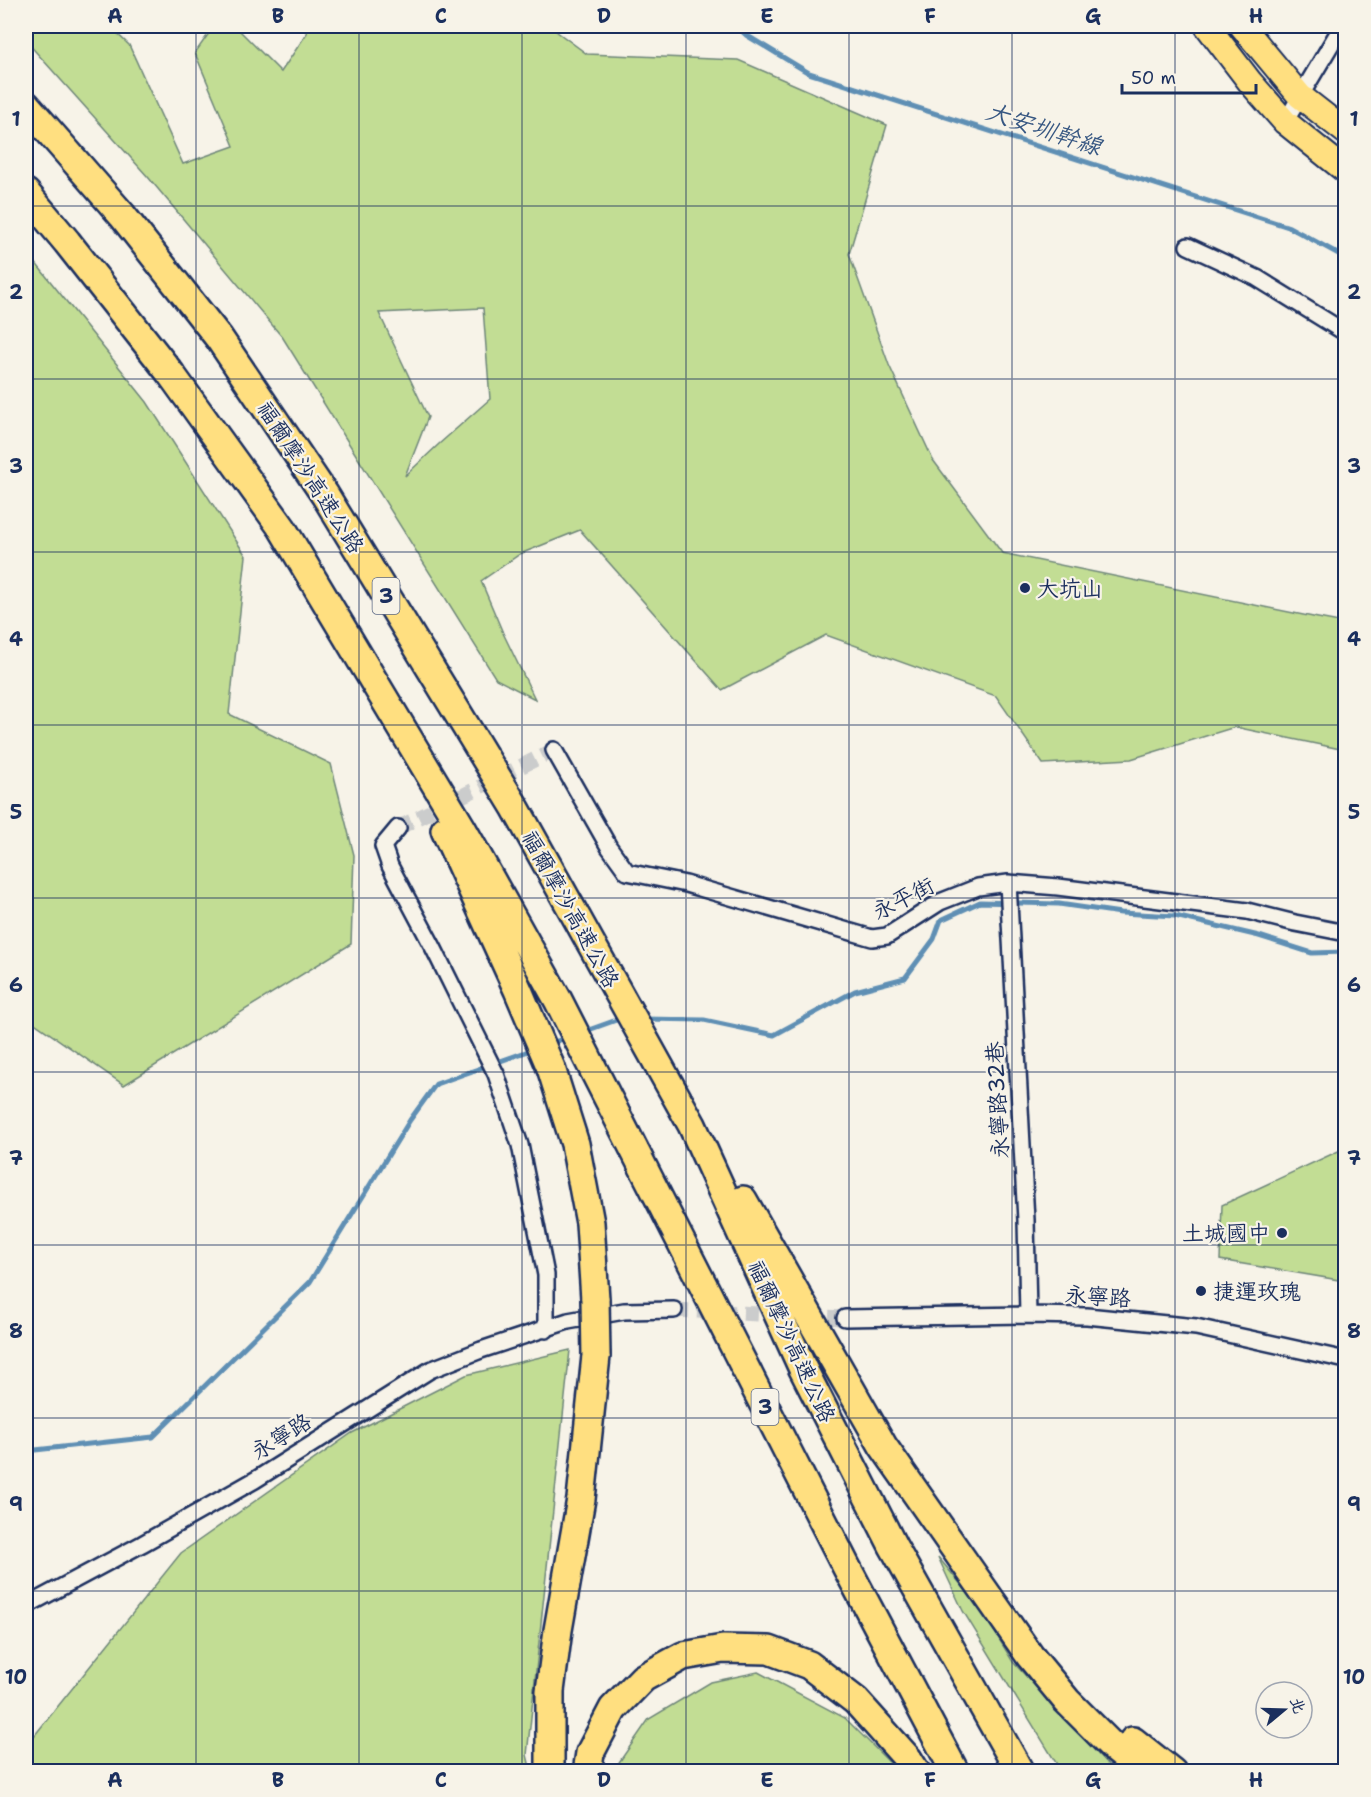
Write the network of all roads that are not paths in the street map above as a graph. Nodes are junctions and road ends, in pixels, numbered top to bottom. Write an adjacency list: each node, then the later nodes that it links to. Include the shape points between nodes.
1 (1207, 26): 6 (main road)
2 (1242, 26): 4 (main road)
3 (1342, 26): 4 (street)
4 (1300, 96): 6 (street); 7 (main road)
5 (26, 105): 17 (highway, 福爾摩沙高速公路 / 3, via 122,215 219,338 325,495 515,807)
6 (1285, 122): 8 (main road)
7 (1346, 132)
8 (1346, 171)
9 (26, 193): 12 (highway, 3, via 171,374)
10 (1188, 246): 11 (street, via 1257,278)
11 (1346, 333)
12 (282, 528): 25 (highway, bridge, via 449,837 542,1046 575,1144 590,1223 596,1356 581,1499 550,1691); 28 (highway, 3, via 463,830 575,1034)
13 (554, 750): 15 (street, 永平街, via 609,848 627,872 686,884 872,938 887,936 940,902 978,887)
14 (398, 828): 21 (street, via 384,846 390,866 496,1074 520,1145 546,1275)
15 (1008, 883): 16 (street, 永平街, via 1247,911); 19 (street, 永寧路32巷)
16 (1346, 933)
17 (692, 1125): 24 (highway, via 741,1196 883,1446); 29 (highway, 福爾摩沙高速公路 / 3, via 814,1389 893,1546)
18 (674, 1310): 21 (street, 永寧路, via 624,1311 568,1321)
19 (1028, 1316): 20 (street, 永寧路); 22 (street, 永寧路, via 1087,1316 1196,1327)
20 (845, 1318)
21 (546, 1330): 23 (street, 永寧路, via 430,1371 255,1479)
22 (1346, 1360)
23 (26, 1606)
24 (1003, 1615): 30 (highway, via 1067,1701); 31 (highway, via 1104,1718)
25 (550, 1772)
26 (587, 1772): 27 (highway, via 590,1753 613,1709 643,1678 683,1656 723,1649 769,1650 809,1665 856,1701)
27 (916, 1772)
28 (955, 1772)
29 (1020, 1772)
30 (1144, 1772)
31 (1172, 1772)

